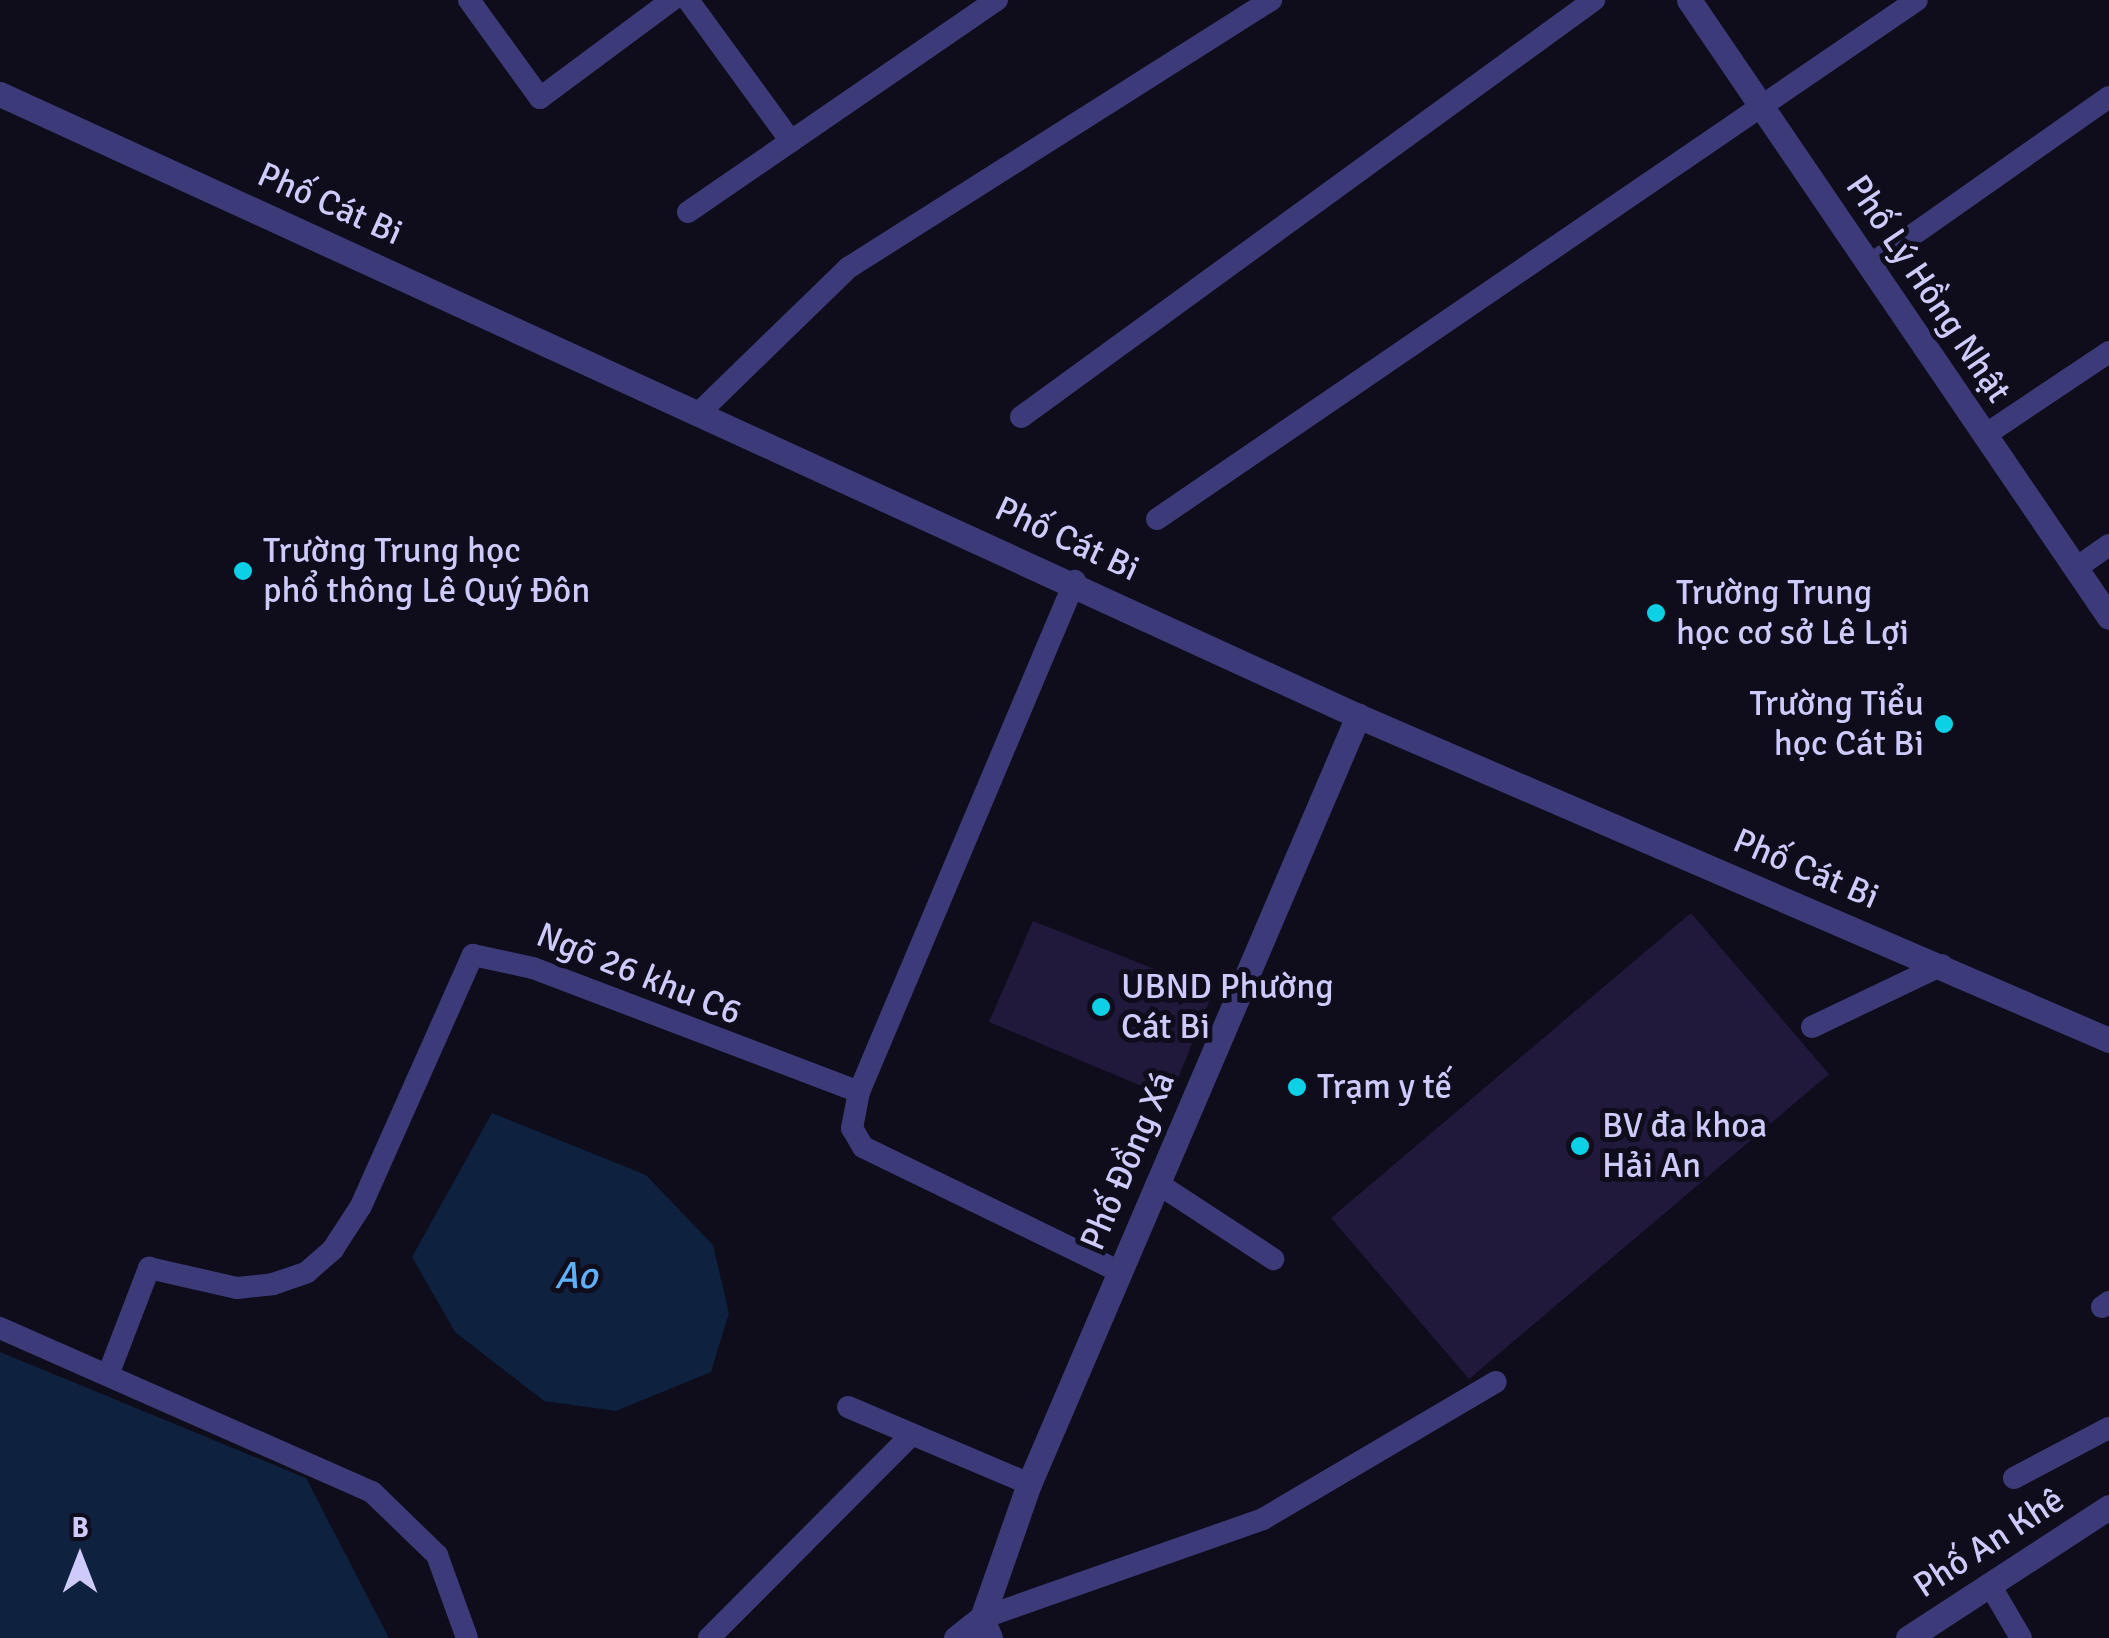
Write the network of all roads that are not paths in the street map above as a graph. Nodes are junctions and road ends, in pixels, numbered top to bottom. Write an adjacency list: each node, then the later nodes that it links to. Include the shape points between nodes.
1 (469, 0): 2 (lane, via 540,98)
2 (672, 0)
3 (688, 0): 12 (lane)
4 (997, 0): 12 (lane)
5 (1271, 0): 16 (lane, via 848,268)
6 (1594, 0): 17 (lane)
7 (1689, 0): 11 (street, Phố Lý Hồng Nhật)
8 (1918, 0): 11 (lane)
9 (0, 94): 16 (street, Phố Cát Bi)
10 (2109, 97): 14 (lane)
11 (1763, 110): 14 (street, Phố Lý Hồng Nhật); 19 (lane)
12 (792, 142): 13 (lane)
13 (688, 212)
14 (1870, 265): 18 (street, Phố Lý Hồng Nhật)
15 (2109, 352): 18 (lane)
16 (702, 410): 22 (street, Phố Cát Bi)
17 (1022, 417)
18 (1985, 435): 21 (street, Phố Lý Hồng Nhật)
19 (1157, 519)
20 (2109, 545): 21 (lane)
21 (2076, 568): 23 (street, Phố Lý Hồng Nhật)
22 (1075, 581): 24 (street, Phố Cát Bi); 28 (lane)
23 (2109, 618)
24 (1358, 716): 25 (street, Phố Cát Bi); 29 (street, Phố Đồng Xá)
25 (1942, 965): 26 (lane); 27 (street, Phố Cát Bi)
26 (1812, 1027)
27 (2109, 1040)
28 (859, 1092): 31 (lane, via 852,1128 863,1146); 33 (lane, Ngõ 26 khu C6, via 532,968 473,956 361,1206 332,1249 307,1272 237,1288 149,1268)
29 (1157, 1184): 30 (lane); 31 (street, Phố Đồng Xá)
30 (1273, 1258)
31 (1118, 1271): 39 (street, Phố Đồng Xá)
32 (0, 1328): 33 (lane)
33 (108, 1375): 43 (lane, via 372,1492 437,1555)
34 (1496, 1382): 42 (lane, via 1262,1519)
35 (848, 1407): 37 (lane)
36 (2109, 1428): 38 (lane)
37 (908, 1438): 39 (lane); 44 (lane)
38 (2014, 1478)
39 (1029, 1484): 42 (street, Phố Đồng Xá)
40 (2109, 1507): 41 (street, Phố An Khê)
41 (1990, 1584): 46 (street, Phố An Khê); 47 (lane)
42 (986, 1628): 45 (street)
43 (467, 1638)
44 (709, 1638)
45 (956, 1638)
46 (1908, 1638)
47 (2021, 1638)

